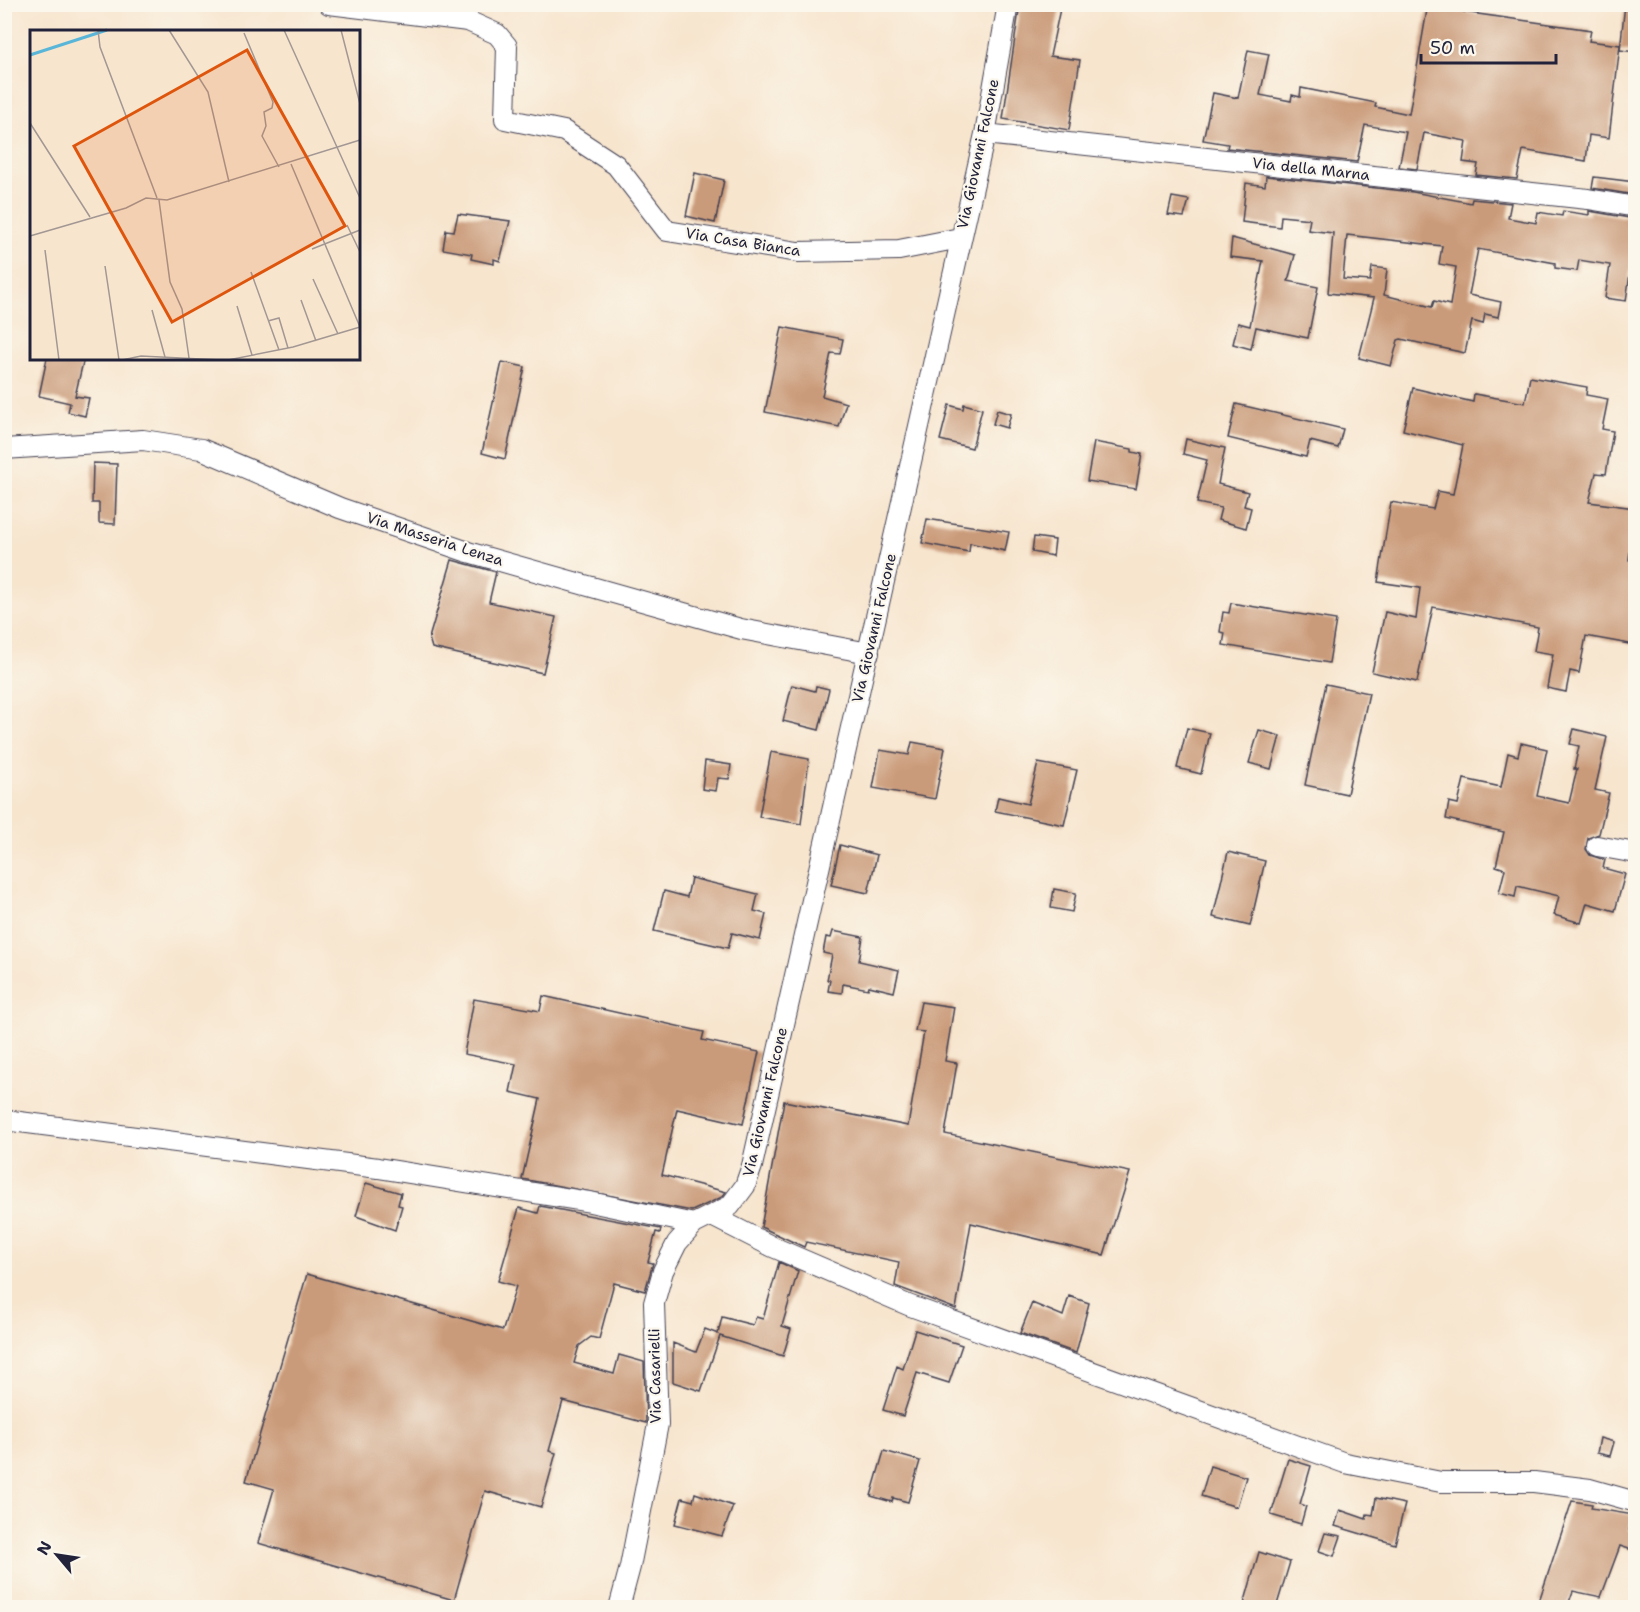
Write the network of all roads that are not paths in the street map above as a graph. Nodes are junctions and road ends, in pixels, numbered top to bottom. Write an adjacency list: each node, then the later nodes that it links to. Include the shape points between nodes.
1 (329, 4): 5 (street, Via Casa Bianca, via 468,21 497,34 507,46 505,119 564,131 615,165 667,231 798,252 898,250)
2 (1008, 4): 3 (street, Via Giovanni Falcone)
3 (986, 134): 4 (street, Via della Marna, via 1577,197); 5 (street, Via Giovanni Falcone)
4 (1635, 207)
5 (960, 238): 7 (street, Via Giovanni Falcone)
6 (4, 449): 7 (street, Via Masseria Lenza, via 143,440 201,449 340,508 468,552 741,629)
7 (869, 653): 11 (street, Via Giovanni Falcone, via 752,1166 745,1185 729,1206)
8 (1597, 846): 9 (street)
9 (1635, 853)
10 (4, 1120): 12 (street, via 378,1168 590,1202)
11 (712, 1216): 12 (street, Via Giovanni Falcone); 13 (street, via 773,1247 908,1305 1345,1463 1441,1482 1534,1482 1590,1489)
12 (693, 1224): 14 (street, Via Casarielli, via 677,1243 663,1271 654,1304 658,1424)
13 (1635, 1502)
14 (619, 1608)

